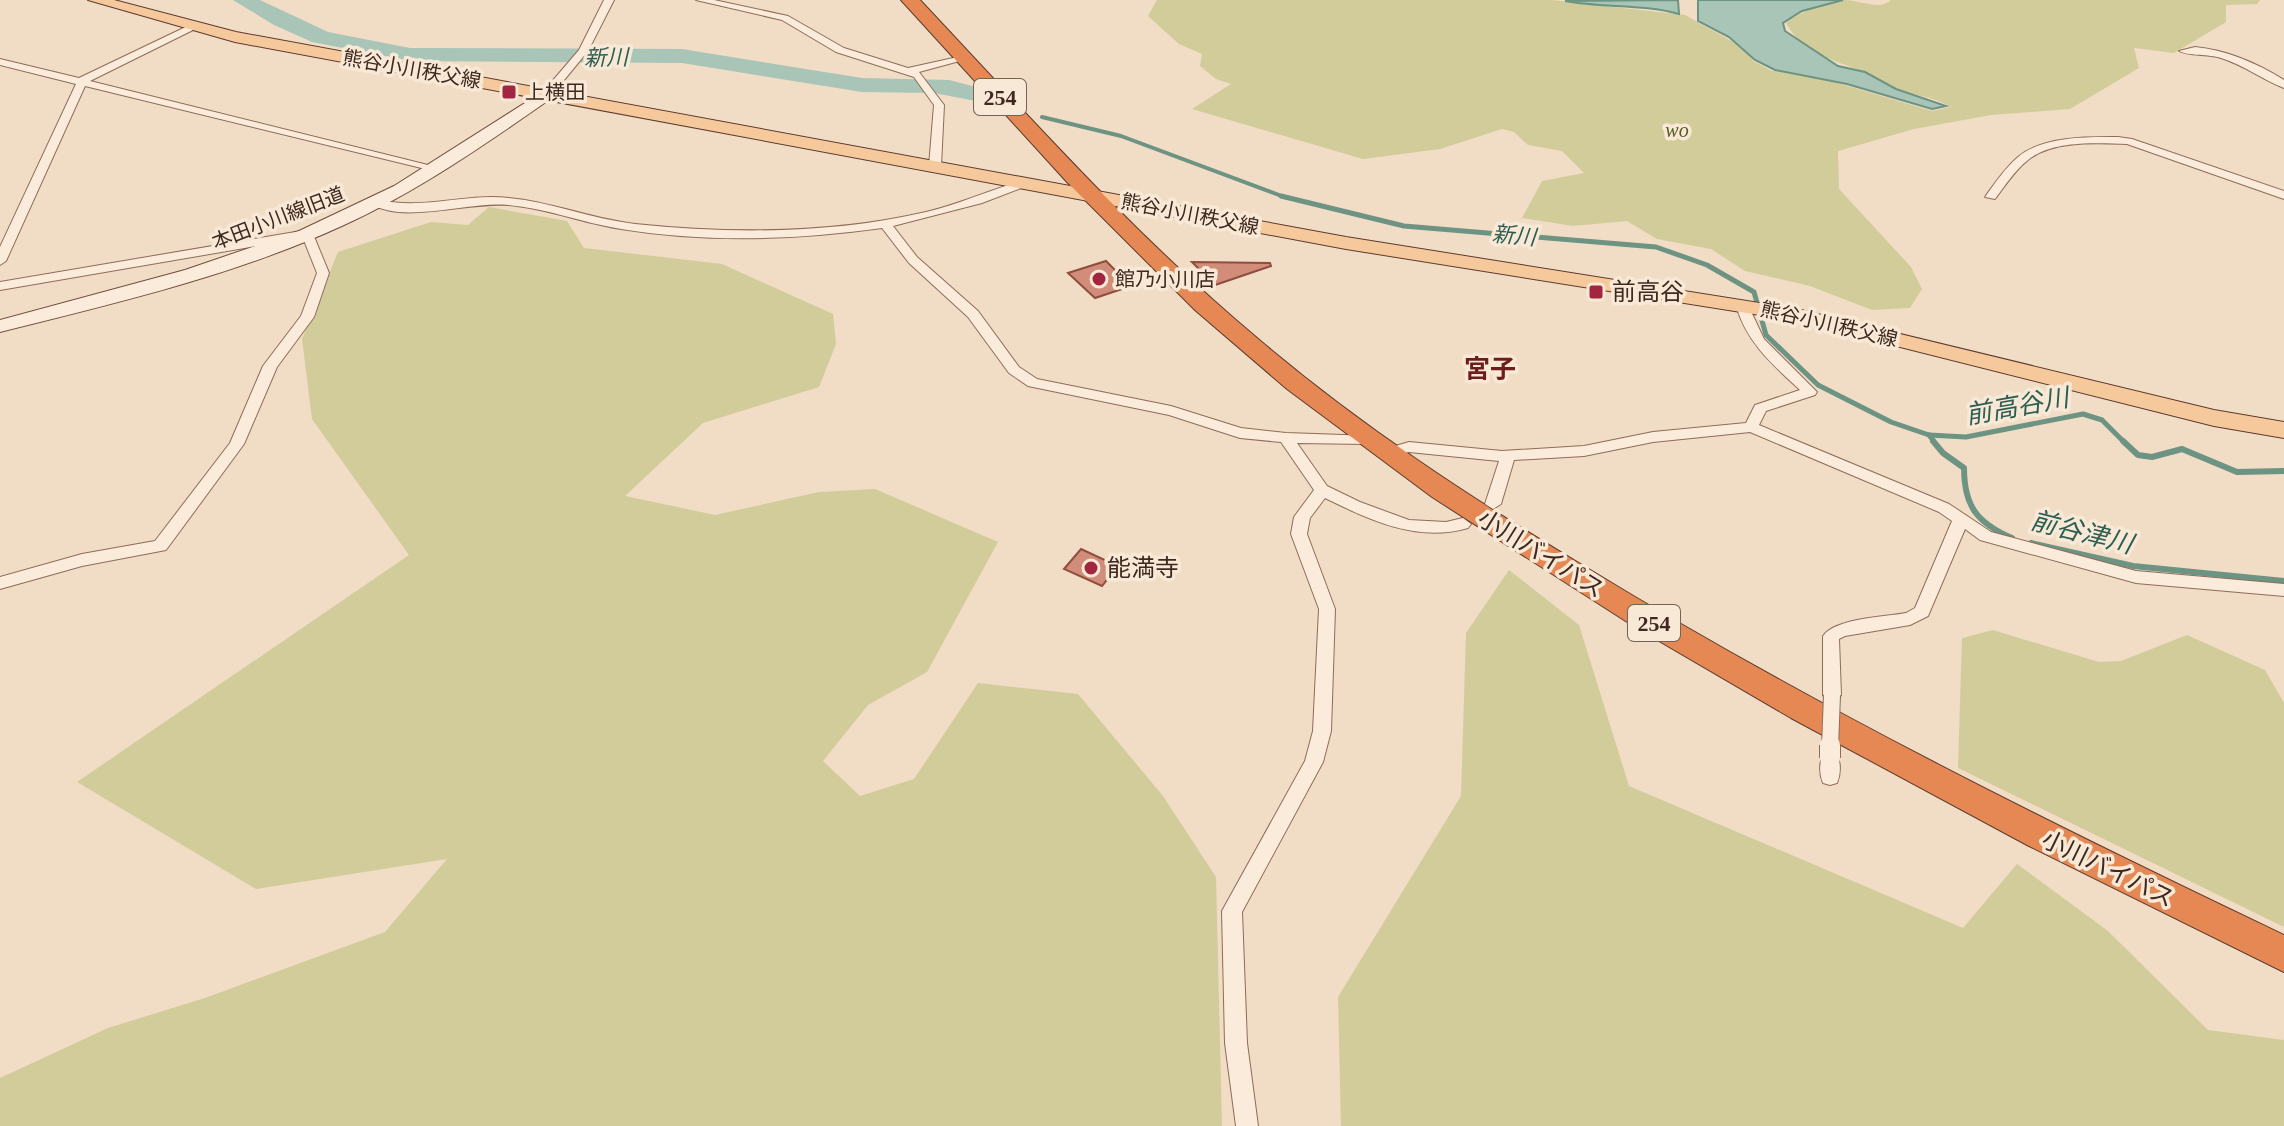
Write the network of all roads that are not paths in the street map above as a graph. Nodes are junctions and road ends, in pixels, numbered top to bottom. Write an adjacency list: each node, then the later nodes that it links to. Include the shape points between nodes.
1 (96, 0): 5 (main road, 熊谷小川秩父線)
2 (609, 0): 12 (street, via 583,51)
3 (701, 0): 9 (street, via 775,14 840,50)
4 (910, 0): 7 (highway, 小川バイパス / 254)
5 (192, 27): 10 (street); 12 (main road, 熊谷小川秩父線)
6 (2184, 51): 11 (street, via 2214,54 2272,75)
7 (963, 57): 9 (street); 13 (highway, 小川バイパス / 254)
8 (0, 62): 10 (street)
9 (910, 71): 14 (street, via 925,82 939,105)
10 (82, 81): 15 (street); 26 (street)
11 (2284, 85)
12 (547, 94): 14 (main road, 熊谷小川秩父線); 15 (street, 本田小川線旧道)
13 (1054, 155): 16 (main road, via 1043,170); 18 (highway, 小川バイパス / 254)
14 (935, 166): 16 (main road, 熊谷小川秩父線)
15 (438, 169): 21 (street, 本田小川線旧道)
16 (998, 178): 17 (main road, 熊谷小川秩父線)
17 (1025, 183): 18 (main road, 熊谷小川秩父線); 23 (street, via 967,207)
18 (1090, 194): 22 (main road, 熊谷小川秩父線); 24 (highway, 小川バイパス / 254)
19 (2284, 195): 20 (street, via 2128,141 2087,139 2030,153)
20 (1991, 197)
21 (376, 203): 23 (street, via 407,207 506,200 632,227 748,237); 25 (street, 本田小川線旧道)
22 (1174, 211): 24 (main road, via 1145,215); 28 (main road, 熊谷小川秩父線)
23 (886, 225): 32 (street, via 913,260 973,314 1014,370 1033,383 1171,411 1240,433)
24 (1127, 231): 33 (highway, 小川バイパス / 254, via 1249,345)
25 (307, 234): 27 (street); 29 (street, 本田小川線旧道, via 185,275); 39 (street, via 323,273 307,317 270,366 237,444 160,546)
26 (0, 261)
27 (0, 286)
28 (1742, 305): 30 (street, via 1747,328 1810,392 1760,408); 31 (main road, 熊谷小川秩父線, via 2214,418)
29 (0, 326)
30 (1751, 427): 34 (street, via 1653,437 1584,451); 37 (street)
31 (2284, 430)
32 (1286, 438): 33 (street); 35 (street)
33 (1377, 446): 34 (street); 42 (highway, 小川バイパス / 254, via 1580,579 1841,731)
34 (1508, 456): 36 (street)
35 (1322, 490): 38 (street, via 1410,524 1439,530); 43 (street, via 1302,517 1299,534 1327,609 1322,731 1314,762 1232,911 1236,1043)
36 (1493, 504)
37 (1961, 519): 40 (street, via 1986,536 2015,546 2136,577); 41 (street, bridge, via 1922,612 1831,636)
38 (1463, 524)
39 (0, 583)
40 (2284, 590)
41 (1830, 768)
42 (2284, 954)
43 (1247, 1126)

